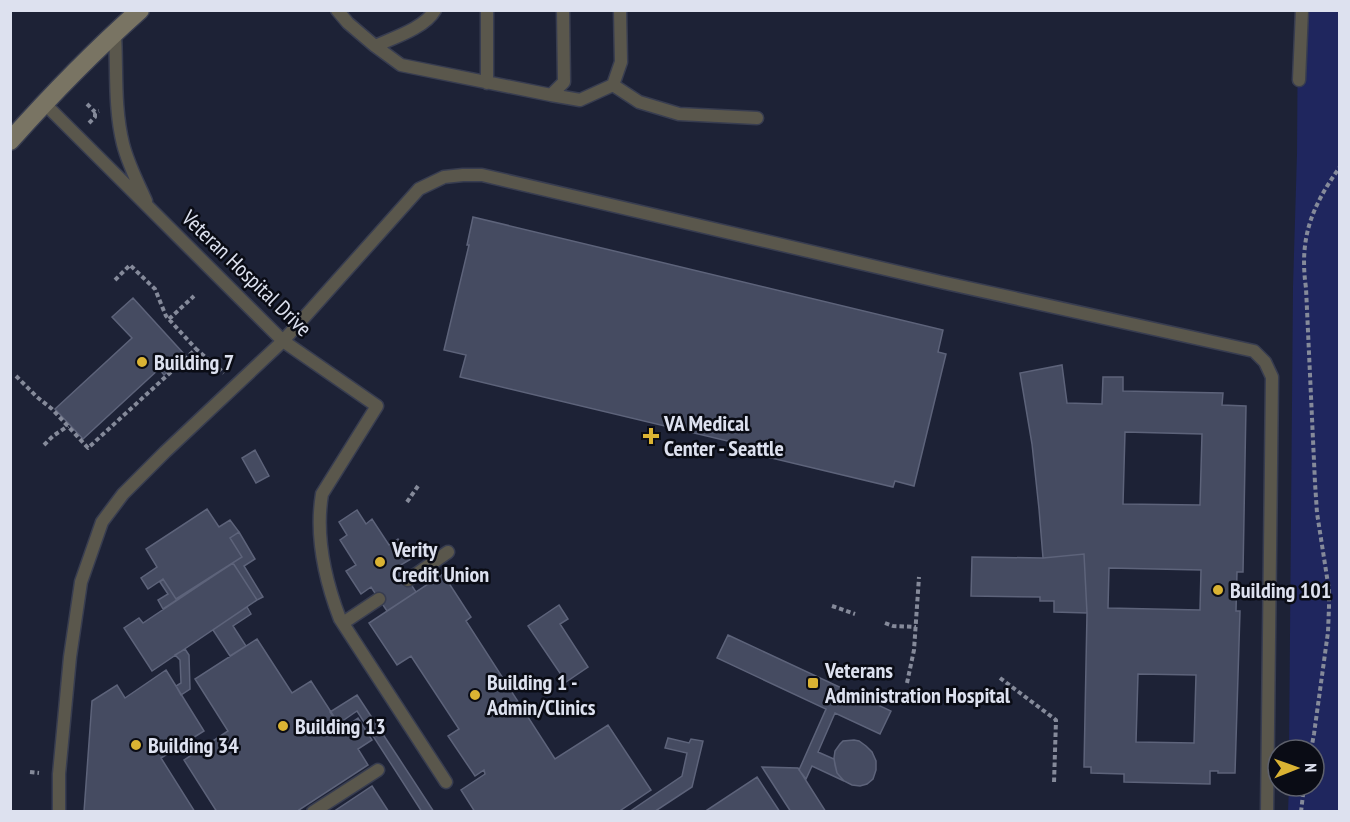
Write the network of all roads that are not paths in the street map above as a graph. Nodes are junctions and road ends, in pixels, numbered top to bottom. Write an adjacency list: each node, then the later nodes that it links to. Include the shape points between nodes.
1 (140, 10): 8 (main road)
2 (337, 10): 9 (lane)
3 (435, 10): 9 (lane, via 431,17 407,32)
4 (487, 10): 11 (lane)
5 (563, 10): 13 (lane, via 564,82)
6 (620, 10): 12 (lane, via 621,62)
7 (1302, 10): 10 (lane)
8 (115, 33): 14 (main road); 17 (lane, Veteran Hospital Drive, via 123,144)
9 (375, 46): 11 (lane, via 401,65)
10 (1299, 80)
11 (487, 82): 13 (lane)
12 (613, 85): 13 (lane, via 580,99); 15 (lane, via 639,102 679,114)
13 (550, 95)
14 (44, 103): 16 (main road); 17 (lane, Veteran Hospital Drive)
15 (757, 118)
16 (10, 141)
17 (149, 207): 18 (lane, Veteran Hospital Drive)
18 (283, 342): 22 (lane, Veteran Hospital Drive, via 378,406 322,494 319,508 329,589); 25 (lane, via 165,452 123,494 102,522 81,582 70,657); 27 (lane, via 419,189 444,177 463,175 482,176 1254,351 1272,377)
19 (448, 552): 20 (lane)
20 (408, 580)
21 (379, 599): 22 (lane)
22 (343, 624): 24 (lane)
23 (378, 770): 26 (lane)
24 (446, 782)
25 (59, 812)
26 (313, 812)
27 (1267, 812)

